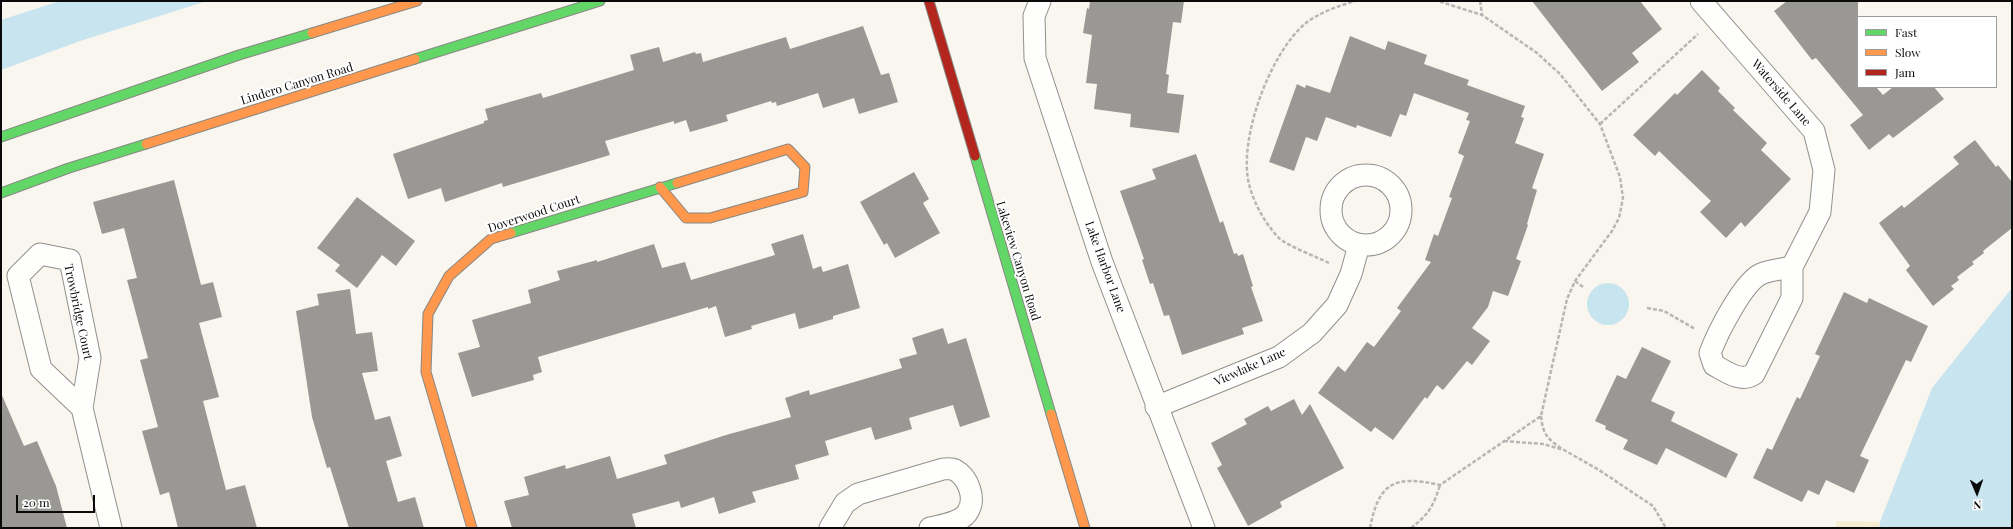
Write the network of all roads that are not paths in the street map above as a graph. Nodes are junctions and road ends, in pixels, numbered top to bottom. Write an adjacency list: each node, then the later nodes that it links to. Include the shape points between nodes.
1 (417, 1): 6 (street, via 239,55)
2 (600, 1): 8 (street, Lindero Canyon Road, via 69,168)
3 (929, 1): 17 (street, Lakeview Canyon Road)
4 (1040, 1): 11 (street, Lake Harbor Lane, via 1034,16 1035,58 1102,262)
5 (1701, 1): 10 (street, Waterside Lane, via 1814,131 1824,170 1820,212)
6 (1, 137)
7 (660, 188): 7 (street, Doverwood Court, via 686,218 710,218 803,192 805,167 788,148); 14 (street, Doverwood Court, via 491,239 449,276 428,314 426,372)
8 (1, 193)
9 (1359, 245): 11 (street, Viewlake Lane, via 1351,274 1337,305 1312,333 1279,357)
10 (1792, 267): 10 (street, Waterside Lane, via 1762,274 1752,280 1715,340 1710,353 1714,365 1740,378 1748,378 1754,374 1792,298)
11 (1156, 407): 18 (street, Lake Harbor Lane)
12 (82, 408): 12 (street, Trowbridge Court, via 90,358 70,260 40,254 18,276 41,369); 13 (street, Trowbridge Court)
13 (111, 528)
14 (472, 528)
15 (830, 528): 16 (street, via 845,503 858,494 942,469 953,469 965,478 972,498 968,512 958,520)
16 (930, 528)
17 (1085, 528)
18 (1204, 528)

